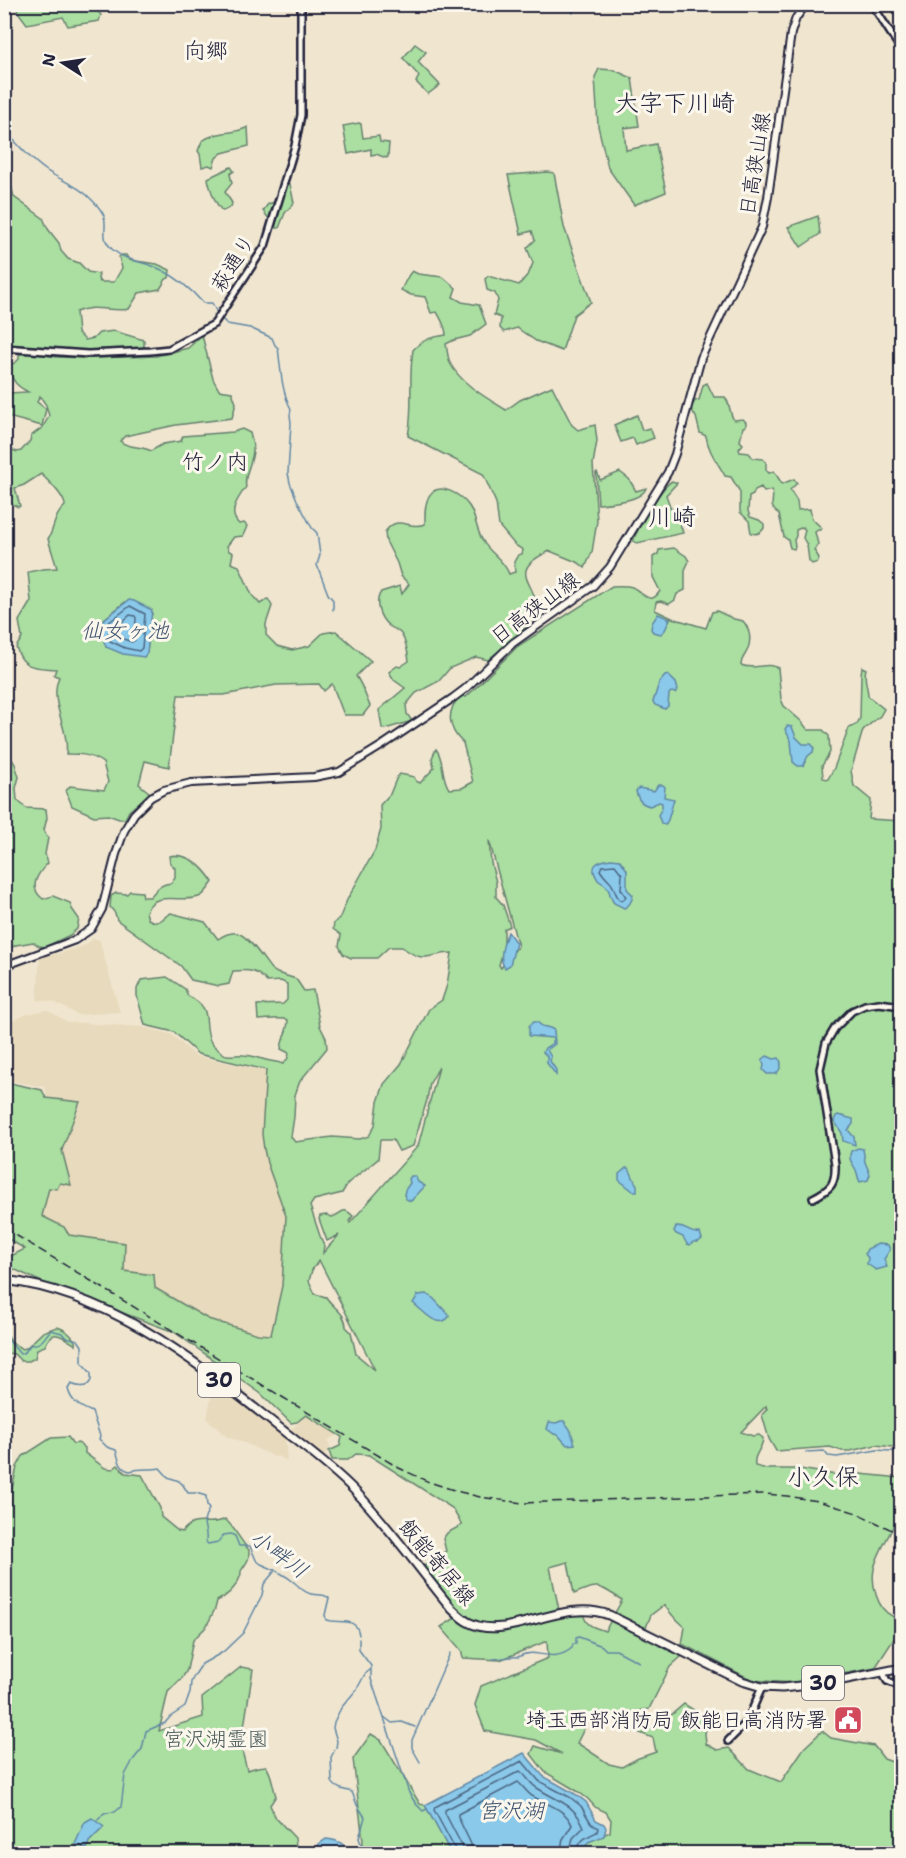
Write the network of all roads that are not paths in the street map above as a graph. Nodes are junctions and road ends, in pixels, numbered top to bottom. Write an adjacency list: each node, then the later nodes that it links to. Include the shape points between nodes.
1 (301, 4): 5 (street, 萩通り, via 301,115 295,144 265,246 214,324 169,349 88,354)
2 (806, 4): 6 (main road, 日高狭山線, via 791,33 762,227 701,358 668,472 602,577 513,643 453,698 339,772 314,777 191,783 151,797 124,831 102,909 91,929 75,940)
3 (872, 4): 4 (street)
4 (902, 51)
5 (4, 348)
6 (4, 966)
7 (902, 1006): 8 (street, via 879,1003 852,1011 826,1043 819,1069 835,1175 830,1188)
8 (813, 1198)
9 (4, 1280): 13 (main road, 飯能寄居線 / 30, via 58,1291 98,1306 206,1370 343,1480 452,1609 469,1623 497,1627 572,1611 594,1611)
10 (902, 1668): 11 (main road, 飯能寄居線 / 30)
11 (883, 1672): 12 (street, via 887,1681); 13 (main road, 飯能寄居線 / 30, via 804,1686)
12 (902, 1686)
13 (762, 1687): 14 (street, via 747,1722)
14 (728, 1741)

